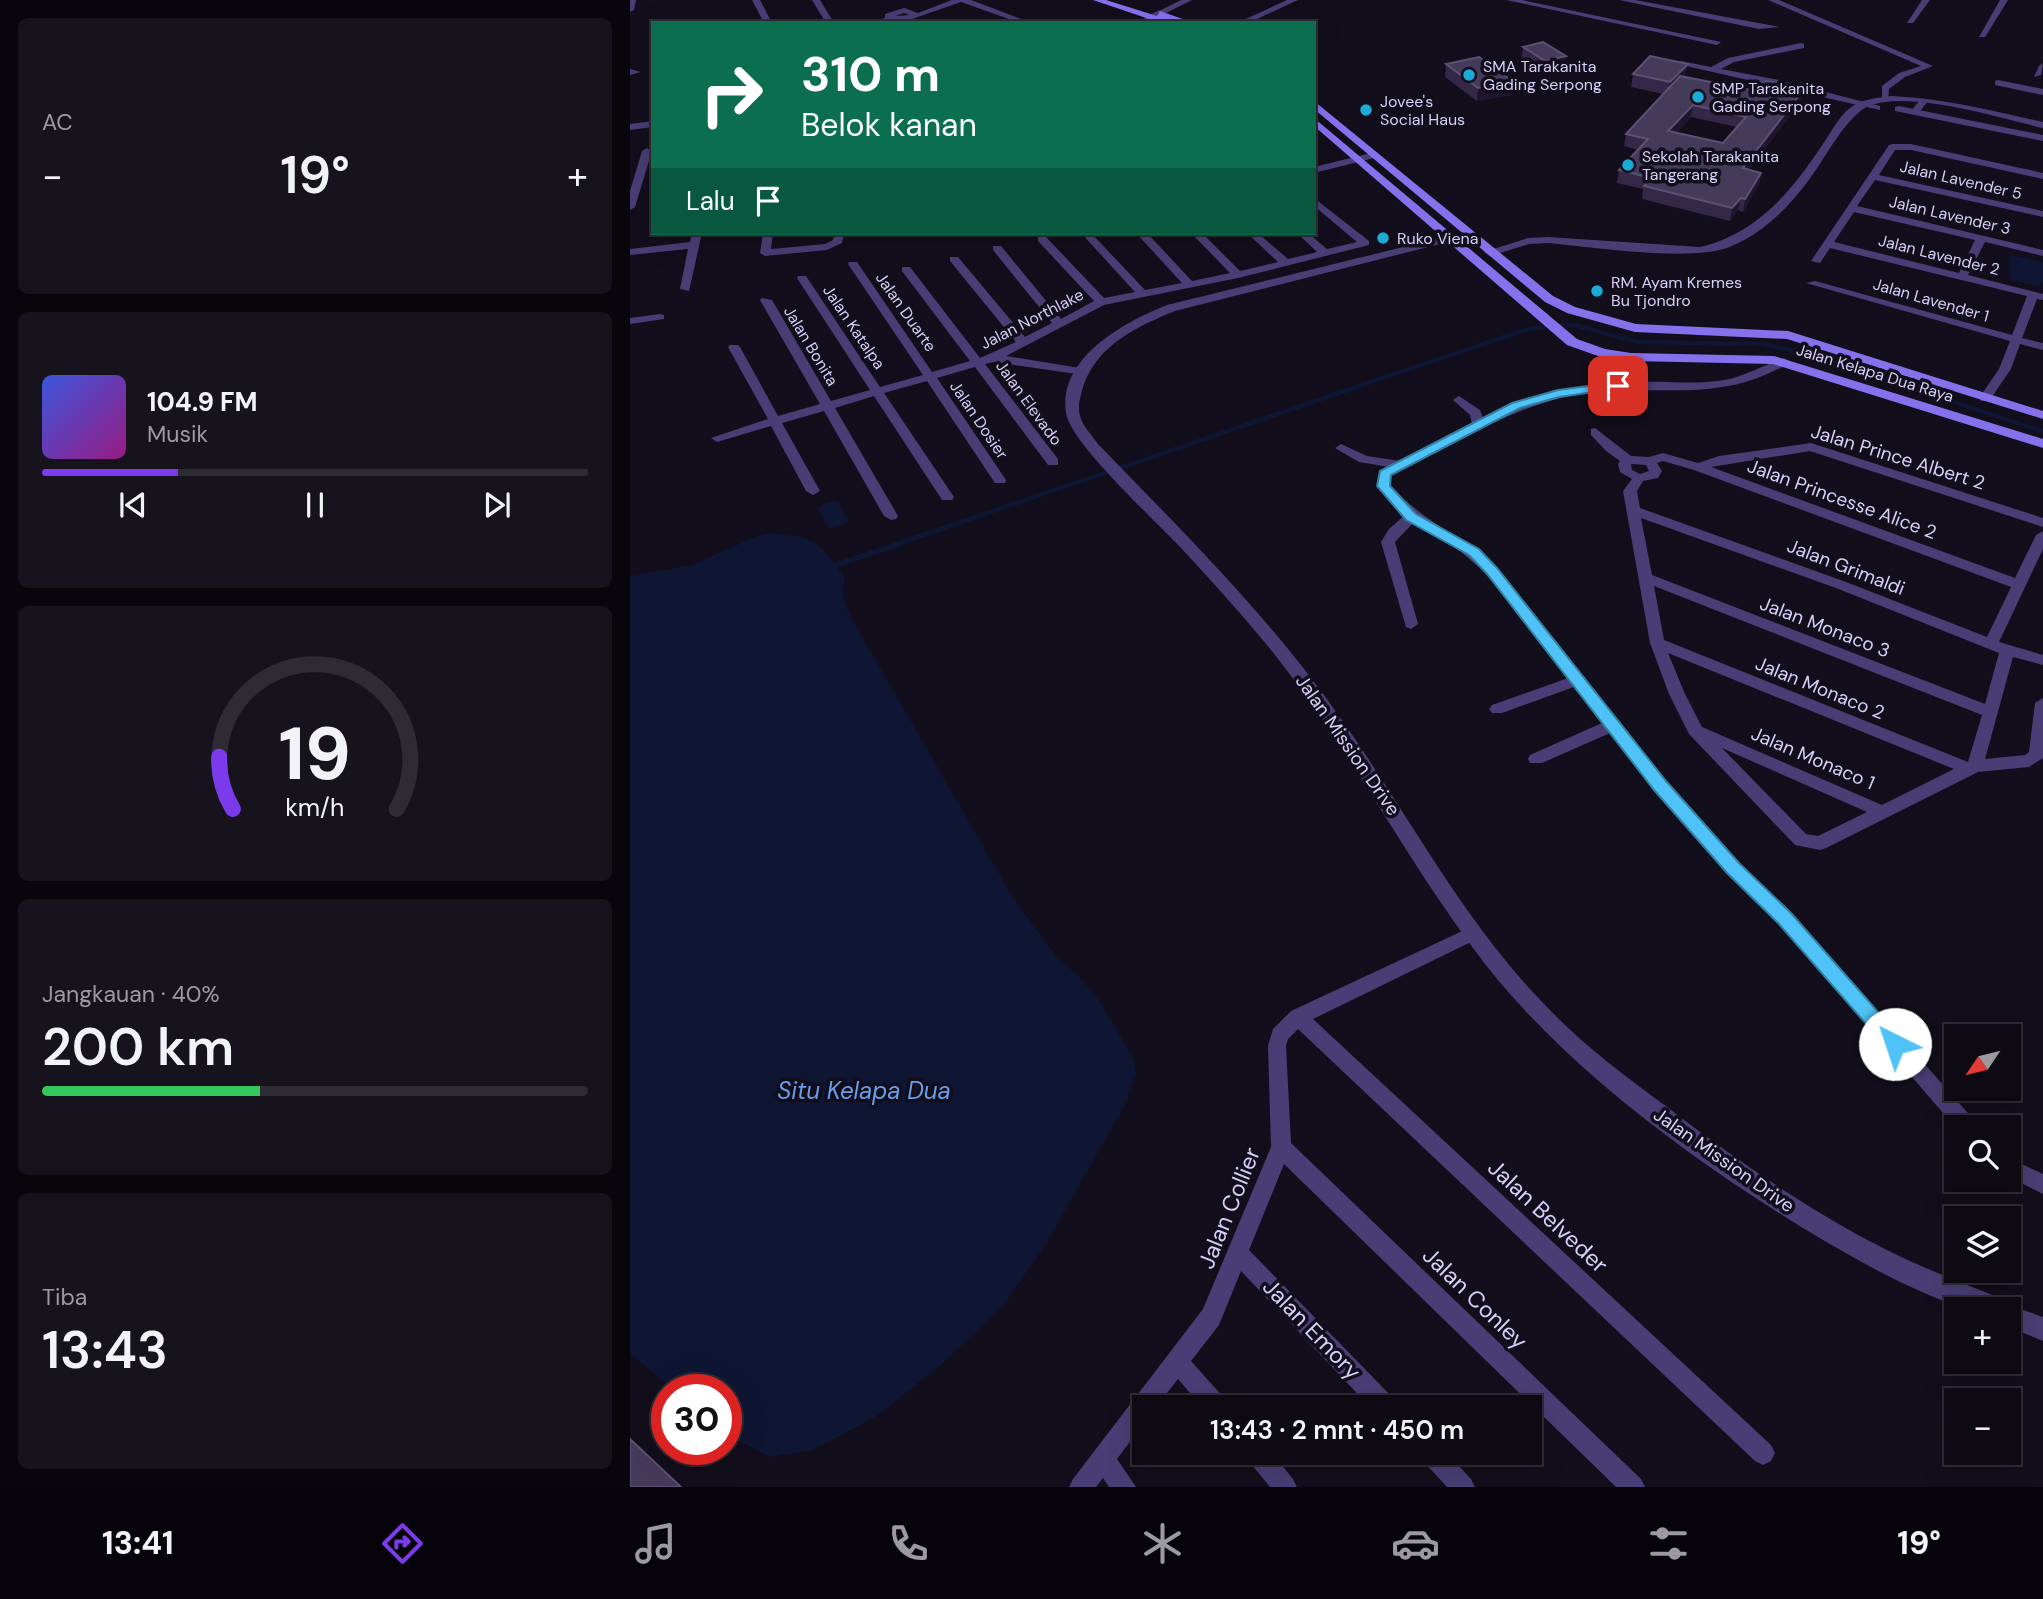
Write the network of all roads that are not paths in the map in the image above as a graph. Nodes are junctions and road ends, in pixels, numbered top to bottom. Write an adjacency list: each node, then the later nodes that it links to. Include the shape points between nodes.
1 (633, 0): 17 (street)
2 (756, 0): 21 (street)
3 (816, 0): 22 (street)
4 (941, 0): 18 (street)
5 (961, 0): 18 (street); 25 (street)
6 (1097, 0): 19 (main road)
7 (1117, 0): 19 (main road)
8 (1188, 0): 19 (street)
9 (1294, 0): 29 (street)
10 (1510, 0): 16 (street)
11 (1565, 0): 16 (street)
12 (1623, 0): 20 (street)
13 (1772, 0): 43 (street, via 1929,66 1902,75 1885,88)
14 (1926, 0): 30 (street)
15 (2004, 0): 32 (street)
16 (1554, 9): 33 (street)
17 (630, 10)
18 (911, 14): 23 (street, via 891,12); 24 (street)
19 (1155, 15): 26 (street); 27 (main road); 28 (main road)
20 (1718, 18): 31 (street); 33 (street)
21 (767, 21)
22 (829, 21)
23 (875, 21)
24 (922, 21)
25 (1022, 21)
26 (1144, 21)
27 (1167, 21)
28 (1181, 21)
29 (1246, 21)
30 (1910, 21)
31 (1776, 27)
32 (1982, 35)
33 (1700, 38): 34 (street)
34 (1717, 41)
35 (1801, 46): 38 (street, via 1731,60)
36 (1681, 64): 38 (street)
37 (2043, 66): 39 (street)
38 (1713, 70): 45 (street)
39 (2037, 75)
40 (1998, 83): 41 (street)
41 (2043, 92)
42 (1924, 101): 43 (street); 46 (street); 49 (street)
43 (1881, 104): 45 (street); 46 (street)
44 (1316, 106): 53 (main road, Jalan Kelapa Dua Raya)
45 (1857, 107): 77 (street, via 1779,210 1740,242 1700,251 1548,240)
46 (1915, 112): 51 (street)
47 (1316, 123): 54 (main road, Jalan Kelapa Dua Raya)
48 (651, 124): 50 (street)
49 (2043, 125)
50 (630, 127)
51 (2043, 138)
52 (647, 151): 56 (street)
53 (1375, 155): 54 (street); 77 (main road, Jalan Kelapa Dua Raya)
54 (1359, 159): 55 (street); 72 (main road, Jalan Kelapa Dua Raya)
55 (1316, 170)
56 (635, 174): 60 (street)
57 (1872, 176): 58 (street, via 1892,147 1898,146); 61 (street); 62 (street, Jalan Lavender 5)
58 (2043, 176)
59 (1316, 203): 78 (street, Jalan Northlake, via 1365,243)
60 (630, 207)
61 (1851, 208): 73 (street, Jalan Lavender 3); 74 (street)
62 (2043, 214)
63 (768, 235): 64 (street, via 765,253 827,247 838,241)
64 (839, 235)
65 (1088, 235): 91 (street)
66 (1143, 235): 89 (street)
67 (1198, 235): 85 (street)
68 (1254, 235): 82 (street)
69 (1304, 235): 78 (street)
70 (696, 239): 76 (street); 90 (street)
71 (1042, 239): 95 (street)
72 (1452, 239): 96 (main road, Jalan Kelapa Dua Raya); 107 (street, via 1171,308 1112,337)
73 (1981, 239): 79 (street, Jalan Lavender 3); 86 (street)
74 (1827, 244): 81 (street); 86 (street, Jalan Lavender 2)
75 (997, 248): 99 (street)
76 (630, 252)
77 (1490, 252): 93 (main road, Jalan Kelapa Dua Raya)
78 (1325, 253): 82 (street, Jalan Northlake)
79 (2043, 253)
80 (954, 259): 101 (street)
81 (1816, 261)
82 (1286, 263): 85 (street, Jalan Northlake)
83 (853, 264): 108 (street, Jalan Duarte)
84 (906, 269): 105 (street, Jalan Elevado)
85 (1238, 275): 89 (street, Jalan Northlake)
86 (1962, 277): 92 (street, Jalan Lavender 2)
87 (802, 278): 109 (street, Jalan Katalpa)
88 (1811, 283): 100 (street, Jalan Lavender 1)
89 (1190, 285): 91 (street, Jalan Northlake)
90 (685, 289)
91 (1143, 294): 95 (street, Jalan Northlake)
92 (2038, 295): 100 (street)
93 (1549, 299): 96 (main road); 110 (main road, Jalan Kelapa Dua Raya, via 1635,328 1788,335)
94 (766, 300): 112 (street, Jalan Bonita)
95 (1101, 302): 99 (street, Jalan Northlake)
96 (1527, 306): 106 (main road, Jalan Kelapa Dua Raya, via 1572,342 1603,352)
97 (660, 317): 98 (street)
98 (630, 321)
99 (1059, 324): 101 (street, Jalan Northlake)
100 (2017, 340): 103 (street, Jalan Lavender 1); 110 (street, via 2005,369)
101 (1023, 343): 104 (street, Jalan Northlake)
102 (734, 347): 114 (street)
103 (2043, 347)
104 (994, 358): 105 (street, Jalan Northlake); 107 (street)
105 (980, 362): 108 (street, Jalan Northlake); 121 (street, Jalan Elevado)
106 (1784, 362): 115 (street, via 1735,384 1618,386 1558,394 1516,406); 118 (main road, Jalan Kelapa Dua Raya)
107 (1080, 372): 150 (street, Jalan Mission Drive, via 1072,414 1079,428 1286,656 1333,719)
108 (932, 377): 109 (street, Jalan Northlake); 126 (street, Jalan Dosier)
109 (879, 394): 112 (street, Jalan Northlake); 128 (street, Jalan Katalpa)
110 (1985, 398): 113 (main road, Jalan Kelapa Dua Raya)
111 (1459, 400): 115 (street, via 1476,413)
112 (829, 407): 114 (street, Jalan Northlake); 130 (street, Jalan Bonita)
113 (2043, 415)
114 (776, 422): 117 (street, Jalan Northlake); 127 (street)
115 (1479, 425): 123 (street)
116 (1595, 432): 120 (street)
117 (717, 438)
118 (2043, 444)
119 (1341, 448): 123 (street, via 1364,459)
120 (1628, 460): 122 (street, Jalan Princesse Alice 2); 125 (street, via 1626,472)
121 (1053, 461)
122 (1650, 461): 124 (street, Jalan Princesse Alice 2, via 1663,457); 125 (street, via 1656,471)
123 (1400, 465): 131 (street, via 1385,474 1384,486)
124 (1699, 467): 132 (street, Jalan Prince Albert 2, via 1718,460 1811,447); 135 (street, Jalan Princesse Alice 2)
125 (1639, 478): 129 (street, via 1630,491)
126 (1000, 480)
127 (813, 491)
128 (947, 497)
129 (1635, 511): 134 (street); 138 (street, Jalan Grimaldi)
130 (891, 516)
131 (1411, 517): 136 (street, via 1388,542); 141 (street, via 1474,552)
132 (2043, 523)
133 (2043, 535): 135 (street)
134 (1647, 578): 137 (street); 144 (street, Jalan Monaco 3)
135 (2020, 585): 138 (street)
136 (1411, 624)
137 (1657, 643): 146 (street); 148 (street, Jalan Monaco 2)
138 (1991, 644): 139 (street, Jalan Grimaldi)
139 (2007, 651): 140 (street, Jalan Grimaldi); 144 (street)
140 (2043, 660)
141 (1576, 681): 143 (street); 145 (street)
142 (2043, 703): 148 (street, via 2034,757 2022,763)
143 (1497, 709)
144 (1990, 712): 148 (street)
145 (1611, 726): 147 (street); 152 (street)
146 (1695, 730): 149 (street, Jalan Monaco 1); 149 (street, Jalan Monaco 1, via 1804,842 1820,843)
147 (1536, 759)
148 (1972, 768): 149 (street)
149 (1883, 811)
150 (1471, 934): 151 (street, Jalan Collier); 157 (street, Jalan Mission Drive, via 1539,1013 1621,1085 1719,1161 1781,1203 1880,1259)
151 (1298, 1017): 153 (street, Jalan Collier, via 1280,1035 1277,1046); 163 (street, Jalan Belveder)
152 (1957, 1115)
153 (1281, 1147): 156 (street, Jalan Collier); 171 (street, Jalan Conley)
154 (2021, 1173): 155 (street)
155 (2043, 1184)
156 (1237, 1252): 160 (street, Jalan Collier, via 1211,1317); 162 (street, Jalan Emory)
157 (1968, 1297)
158 (2021, 1320): 159 (street)
159 (2043, 1329)
160 (1177, 1361): 161 (street); 164 (street, Jalan Collier)
161 (1207, 1395)
162 (1374, 1395)
163 (1763, 1453)
164 (1103, 1459): 167 (street, Jalan Collier); 168 (street)
165 (1267, 1465): 169 (street)
166 (1442, 1465): 170 (street)
167 (1081, 1487)
168 (1124, 1487)
169 (1286, 1487)
170 (1463, 1487)
171 (1633, 1487)

